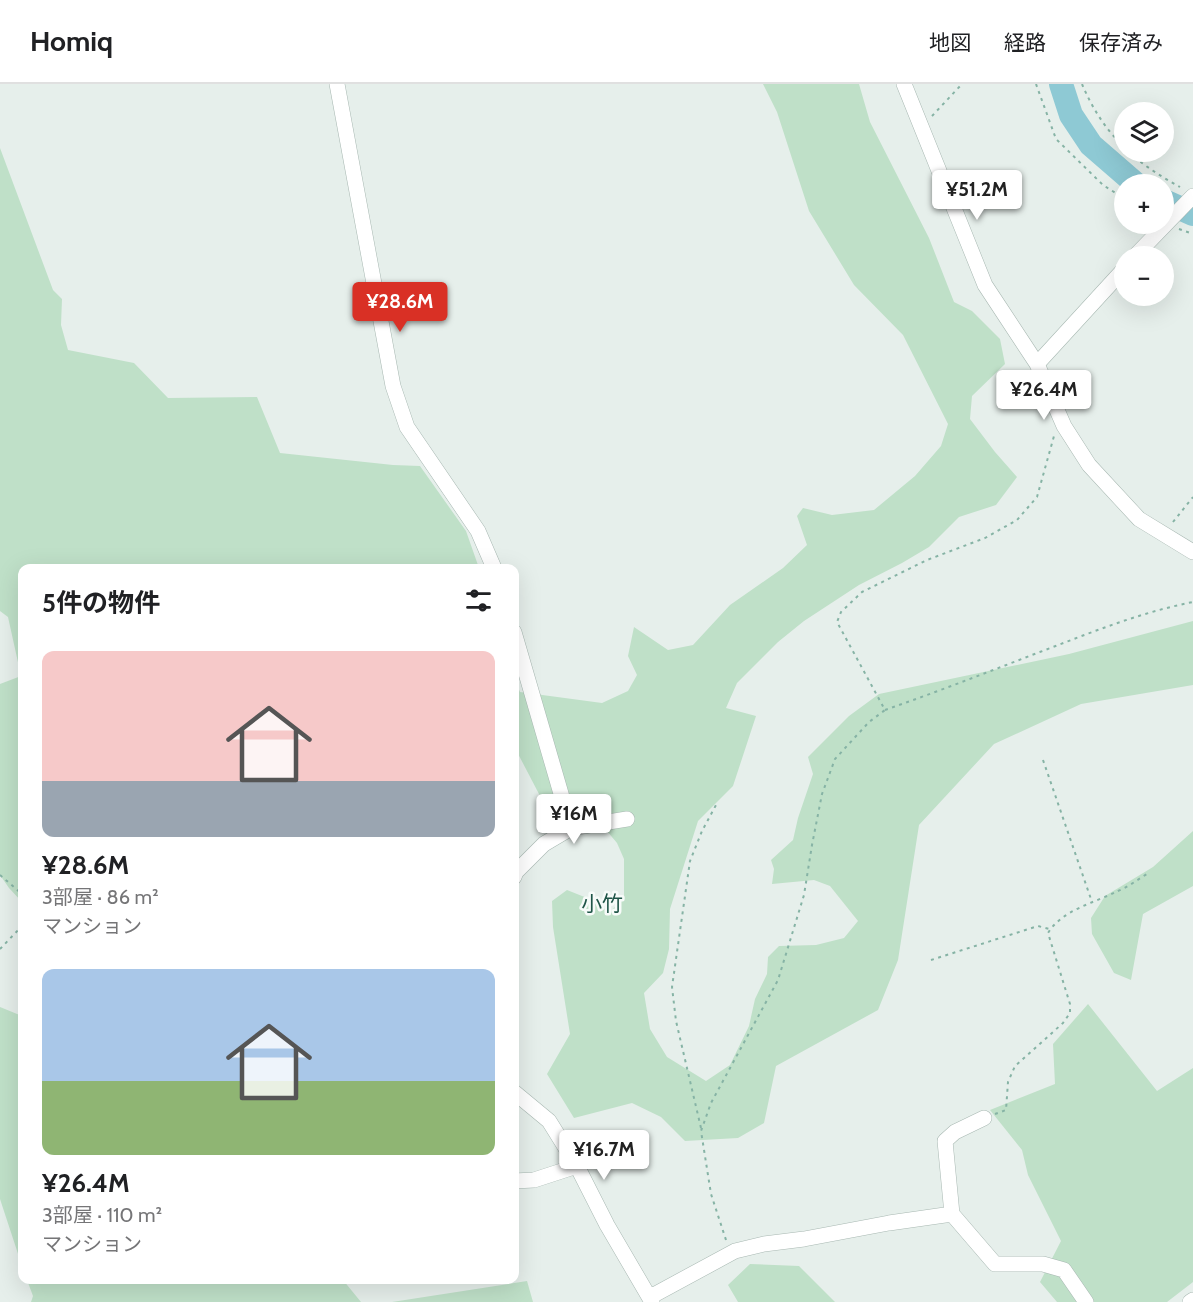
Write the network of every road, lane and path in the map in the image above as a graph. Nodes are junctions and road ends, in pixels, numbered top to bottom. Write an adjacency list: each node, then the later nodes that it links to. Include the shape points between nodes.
1 (337, 84): 20 (street, via 393,386 407,427 478,531)
2 (904, 84): 6 (street)
3 (962, 84): 6 (path)
4 (1036, 84): 9 (path, via 1056,139)
5 (1082, 84): 7 (path)
6 (921, 127): 15 (street, via 985,285)
7 (1114, 137)
8 (1139, 162): 10 (path)
9 (1114, 192)
10 (1188, 192): 11 (street)
11 (1174, 211)
12 (1156, 234): 13 (street)
13 (1144, 246)
14 (1114, 280): 15 (street)
15 (1036, 364): 16 (street)
16 (1059, 416): 18 (street, via 1089,465 1138,519); 23 (path, via 1037,497 1017,520 985,538 888,578 862,592 841,612 837,622)
17 (1193, 497): 18 (path)
18 (1164, 534): 19 (street)
19 (1193, 552)
20 (492, 564)
21 (1193, 602): 23 (path, via 1109,625)
22 (519, 649): 27 (street)
23 (885, 710): 39 (path, via 835,759 822,795 804,895 778,980 711,1103)
24 (1042, 760): 32 (path)
25 (716, 805): 39 (path, via 690,861 672,987)
26 (627, 819): 27 (street)
27 (571, 828): 28 (street, via 544,844)
28 (519, 869)
29 (1147, 874): 32 (path)
30 (0, 875): 31 (path)
31 (18, 891)
32 (1092, 902): 33 (path)
33 (1050, 929): 36 (path, via 1038,926); 38 (path, via 1070,1013 1016,1066 1008,1082 1006,1110)
34 (18, 930): 35 (path)
35 (0, 949)
36 (931, 960)
37 (519, 1096): 40 (street, via 549,1121)
38 (984, 1118): 42 (street, via 945,1141)
39 (701, 1131): 43 (path, via 711,1194)
40 (577, 1166): 41 (street); 44 (street)
41 (519, 1181)
42 (952, 1214): 43 (street, via 764,1244); 45 (street, via 995,1264 1043,1264 1064,1270)
43 (731, 1253): 44 (street)
44 (651, 1299)
45 (1086, 1302)

